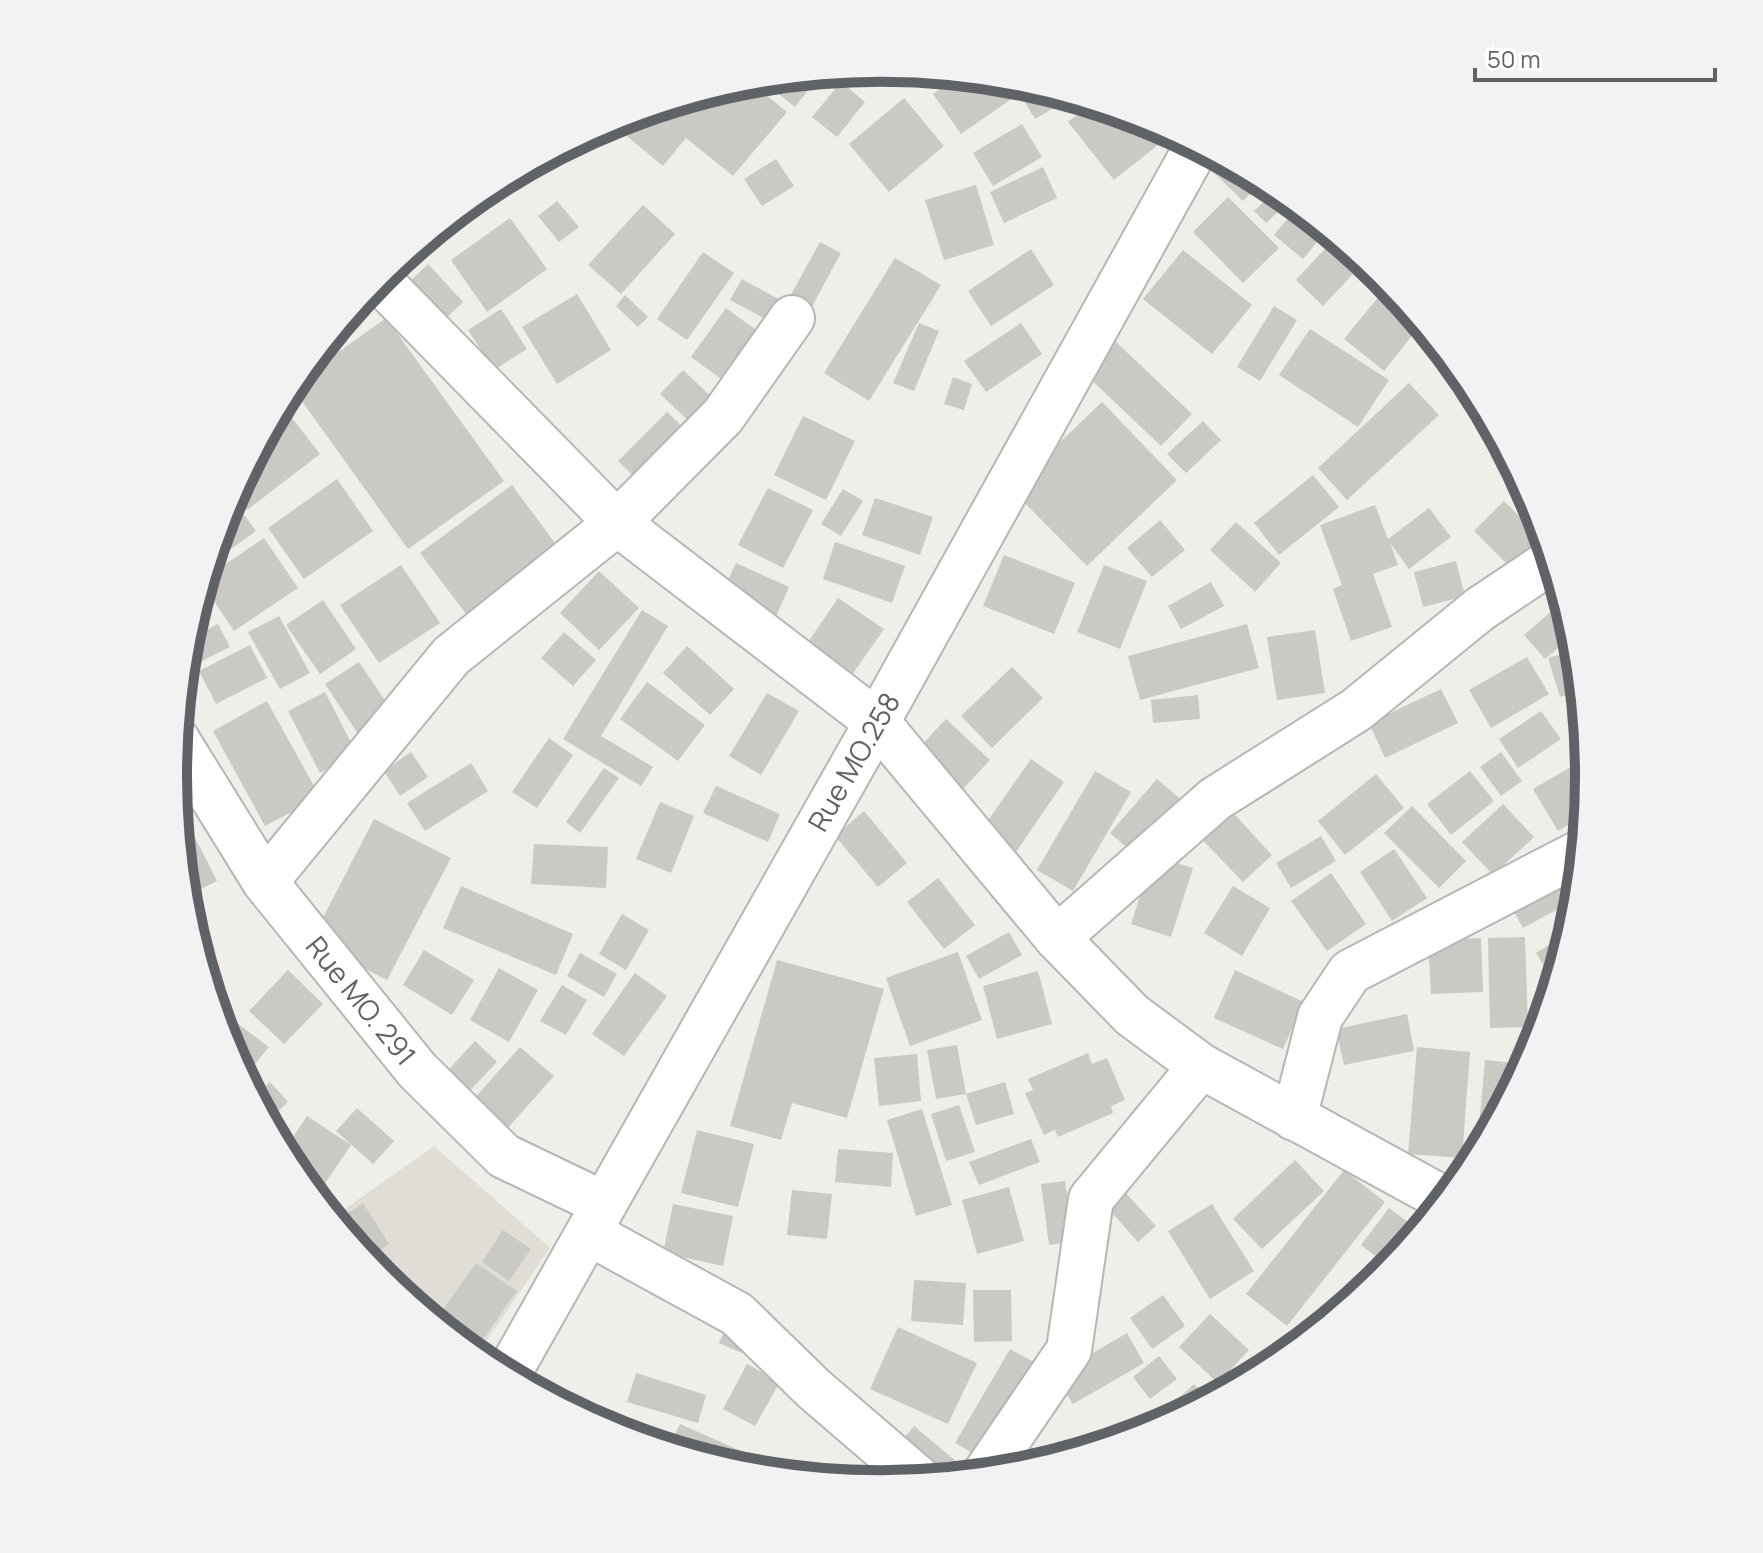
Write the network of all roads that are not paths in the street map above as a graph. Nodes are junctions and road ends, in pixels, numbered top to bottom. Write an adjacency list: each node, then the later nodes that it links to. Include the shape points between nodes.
1 (1192, 155): 6 (street, Rue MO.258)
2 (387, 288): 4 (street)
3 (792, 318): 4 (street, via 723,416)
4 (617, 523): 6 (street); 9 (street, via 451,656)
5 (1543, 567): 10 (street, via 1480,609 1356,710 1215,799)
6 (877, 722): 10 (street); 14 (street, Rue MO.258)
7 (187, 757): 9 (street, Rue MO. 291)
8 (1571, 857): 12 (street, via 1350,972 1320,1017)
9 (265, 882): 14 (street, Rue MO. 291, via 417,1070 504,1156)
10 (1057, 938): 11 (street, via 1132,1015)
11 (1201, 1066): 12 (street); 16 (street, via 1091,1199 1069,1350)
12 (1294, 1118): 13 (street)
13 (1435, 1194)
14 (596, 1218): 15 (street, Rue MO.258); 17 (street, Rue MO. 291, via 737,1314)
15 (513, 1365)
16 (993, 1462)
17 (909, 1470)

